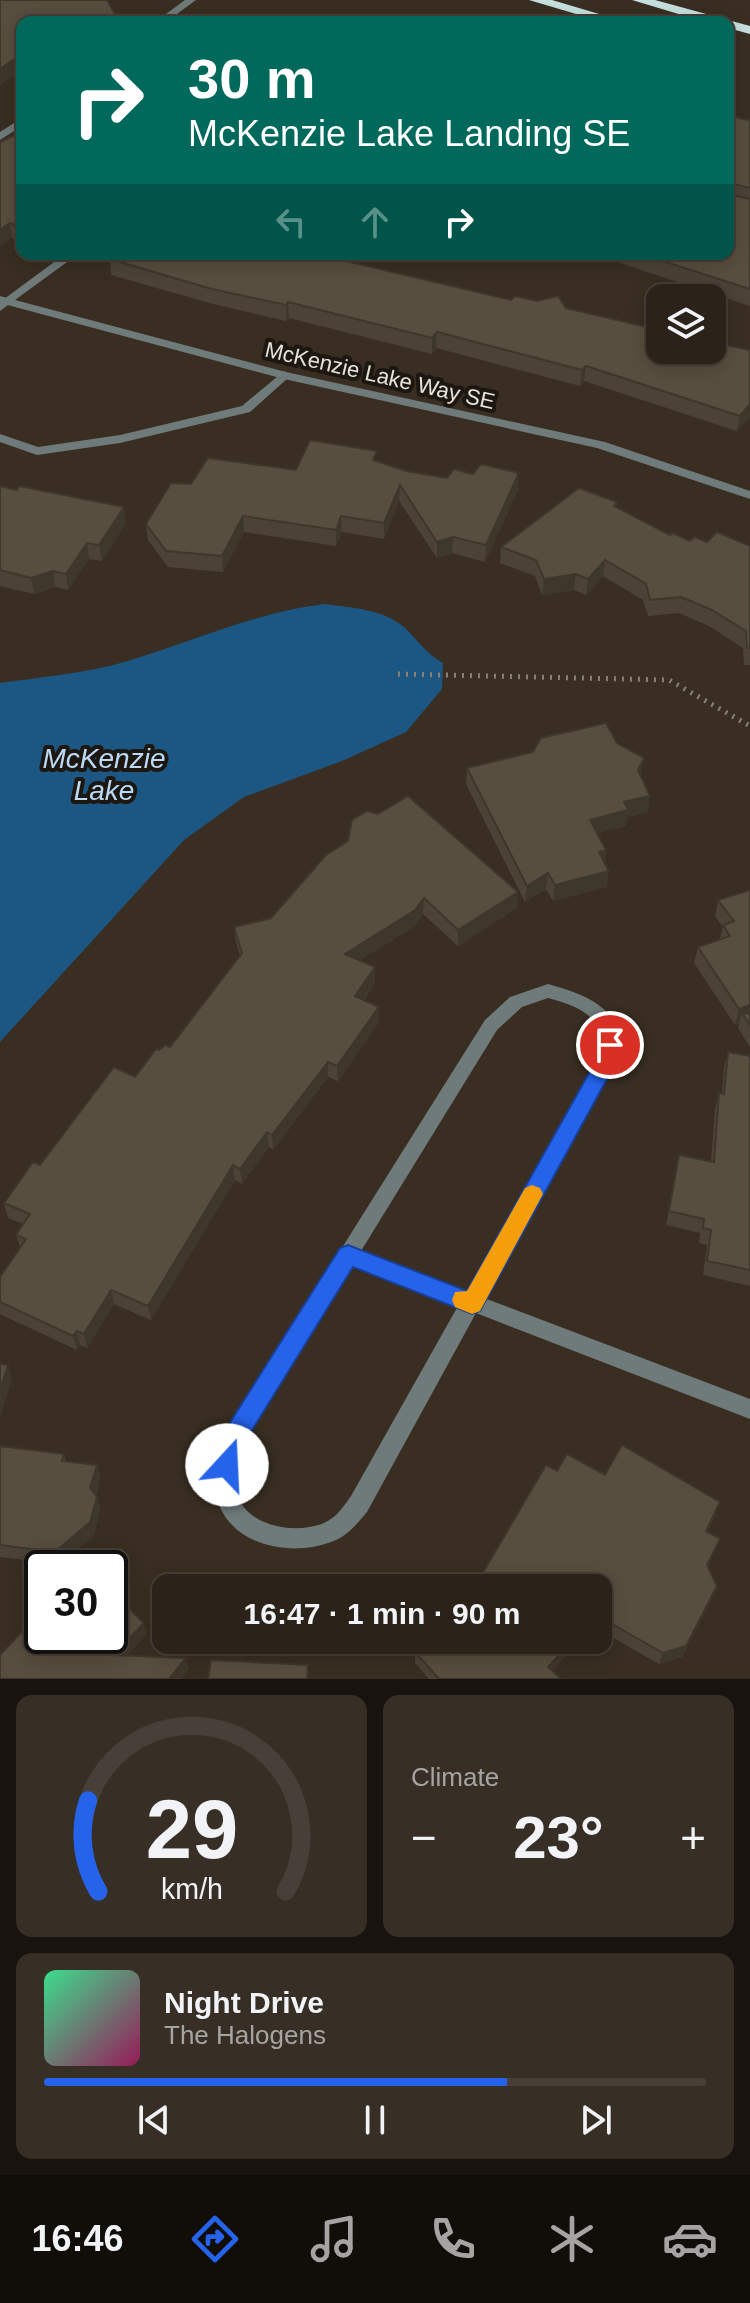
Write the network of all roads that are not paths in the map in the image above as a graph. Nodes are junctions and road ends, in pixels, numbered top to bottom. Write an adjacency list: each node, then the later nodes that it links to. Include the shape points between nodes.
1 (191, 0): 4 (street)
2 (536, 0): 5 (highway)
3 (639, 0): 6 (highway)
4 (168, 16)
5 (596, 16)
6 (699, 16)
7 (63, 260): 8 (street)
8 (2, 303): 9 (street, McKenzie Lake Way SE)
9 (284, 375): 10 (street, via 246,409 120,439 37,451); 11 (street, McKenzie Lake Way SE, via 600,445)
10 (0, 438)
11 (750, 495)
12 (348, 1255): 13 (street); 13 (street, via 232,1446 225,1481 229,1498 235,1512 261,1532 297,1538 331,1531 345,1522); 13 (street, via 503,1011 515,1001 548,991 575,999 607,1022 608,1056)
13 (472, 1303): 14 (street)
14 (750, 1409)

